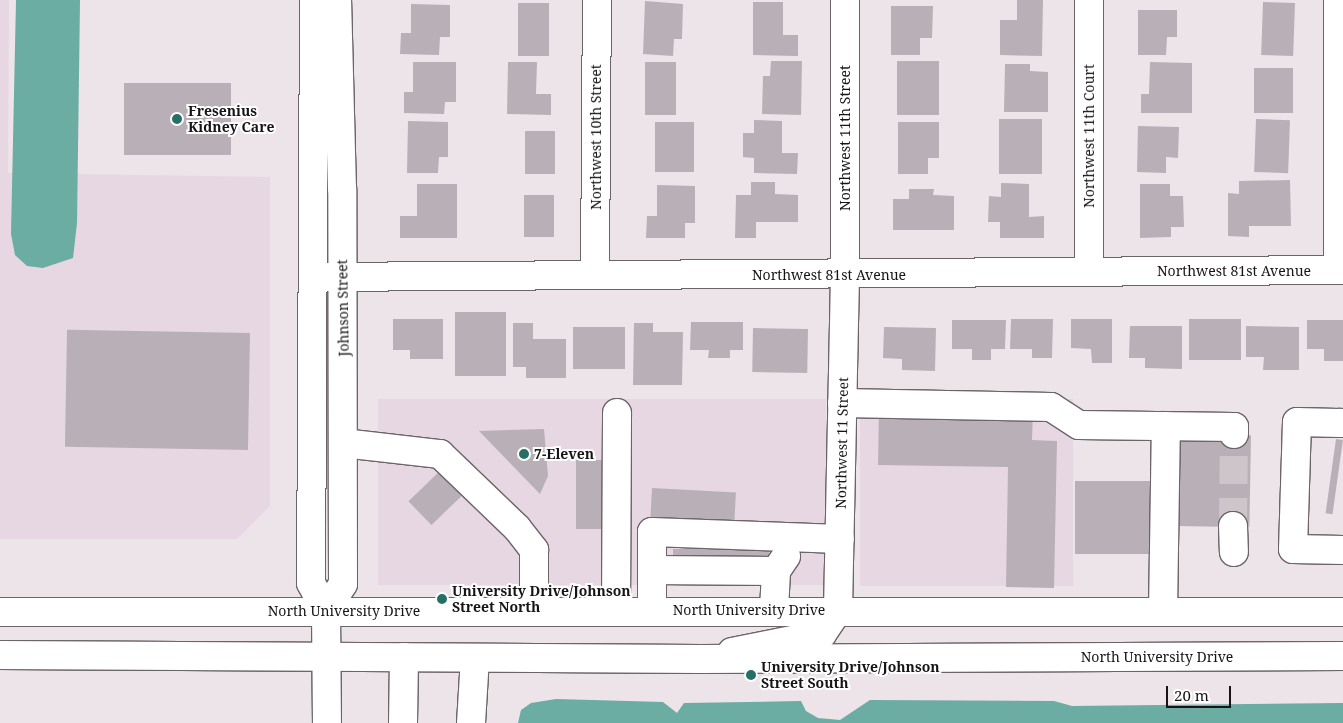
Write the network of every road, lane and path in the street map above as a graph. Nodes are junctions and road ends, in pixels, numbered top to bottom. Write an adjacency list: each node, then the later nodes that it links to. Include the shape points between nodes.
1 (314, 0): 11 (street, Johnson Street)
2 (337, 0): 12 (street, Johnson Street)
3 (597, 0): 9 (street, Northwest 10th Street)
4 (845, 0): 10 (street, Northwest 11th Street)
5 (1089, 0): 8 (street, Northwest 11th Court)
6 (1338, 0): 7 (street)
7 (1340, 270): 8 (street, Northwest 81st Avenue)
8 (1089, 272): 10 (street, Northwest 81st Avenue)
9 (595, 274): 10 (street, Northwest 81st Avenue); 12 (street, Northwest 81st Avenue)
10 (845, 276): 13 (street, Northwest 11 Street)
11 (315, 277): 12 (street, Northwest 81st Avenue); 29 (street, Johnson Street, via 311,583)
12 (342, 277): 18 (street, Johnson Street)
13 (842, 403): 16 (street, via 1051,407 1079,425); 20 (street, Northwest 11 Street)
14 (617, 413): 25 (street)
15 (1343, 423): 21 (street, via 1297,422 1293,549)
16 (1166, 426): 17 (street, via 1234,427); 30 (street)
17 (1234, 434)
18 (344, 443): 24 (street, via 440,454 517,528 534,550); 29 (street, Johnson Street, via 343,584)
19 (800, 536): 20 (street); 22 (street, via 652,532); 23 (street)
20 (840, 539): 28 (street, Northwest 11 Street)
21 (1343, 550)
22 (652, 570): 23 (street); 26 (street)
23 (776, 571): 27 (street)
24 (534, 610): 25 (street, North University Drive); 29 (street, North University Drive)
25 (616, 610): 26 (street, North University Drive)
26 (652, 610): 27 (street, North University Drive)
27 (774, 610): 28 (street, North University Drive)
28 (838, 610): 30 (street, North University Drive); 38 (street, North University Drive, via 822,634)
29 (326, 611): 31 (street, North University Drive); 35 (street, Johnson Street)
30 (1163, 611): 32 (street, North University Drive)
31 (0, 612)
32 (1343, 612)
33 (0, 655): 35 (street, North University Drive)
34 (1343, 656): 38 (street, North University Drive)
35 (326, 657): 36 (street, North University Drive); 39 (street, Johnson Street)
36 (404, 657): 37 (street, North University Drive); 40 (street)
37 (474, 658): 38 (street, North University Drive); 41 (street)
38 (701, 659)
39 (327, 723)
40 (403, 723)
41 (471, 723)

